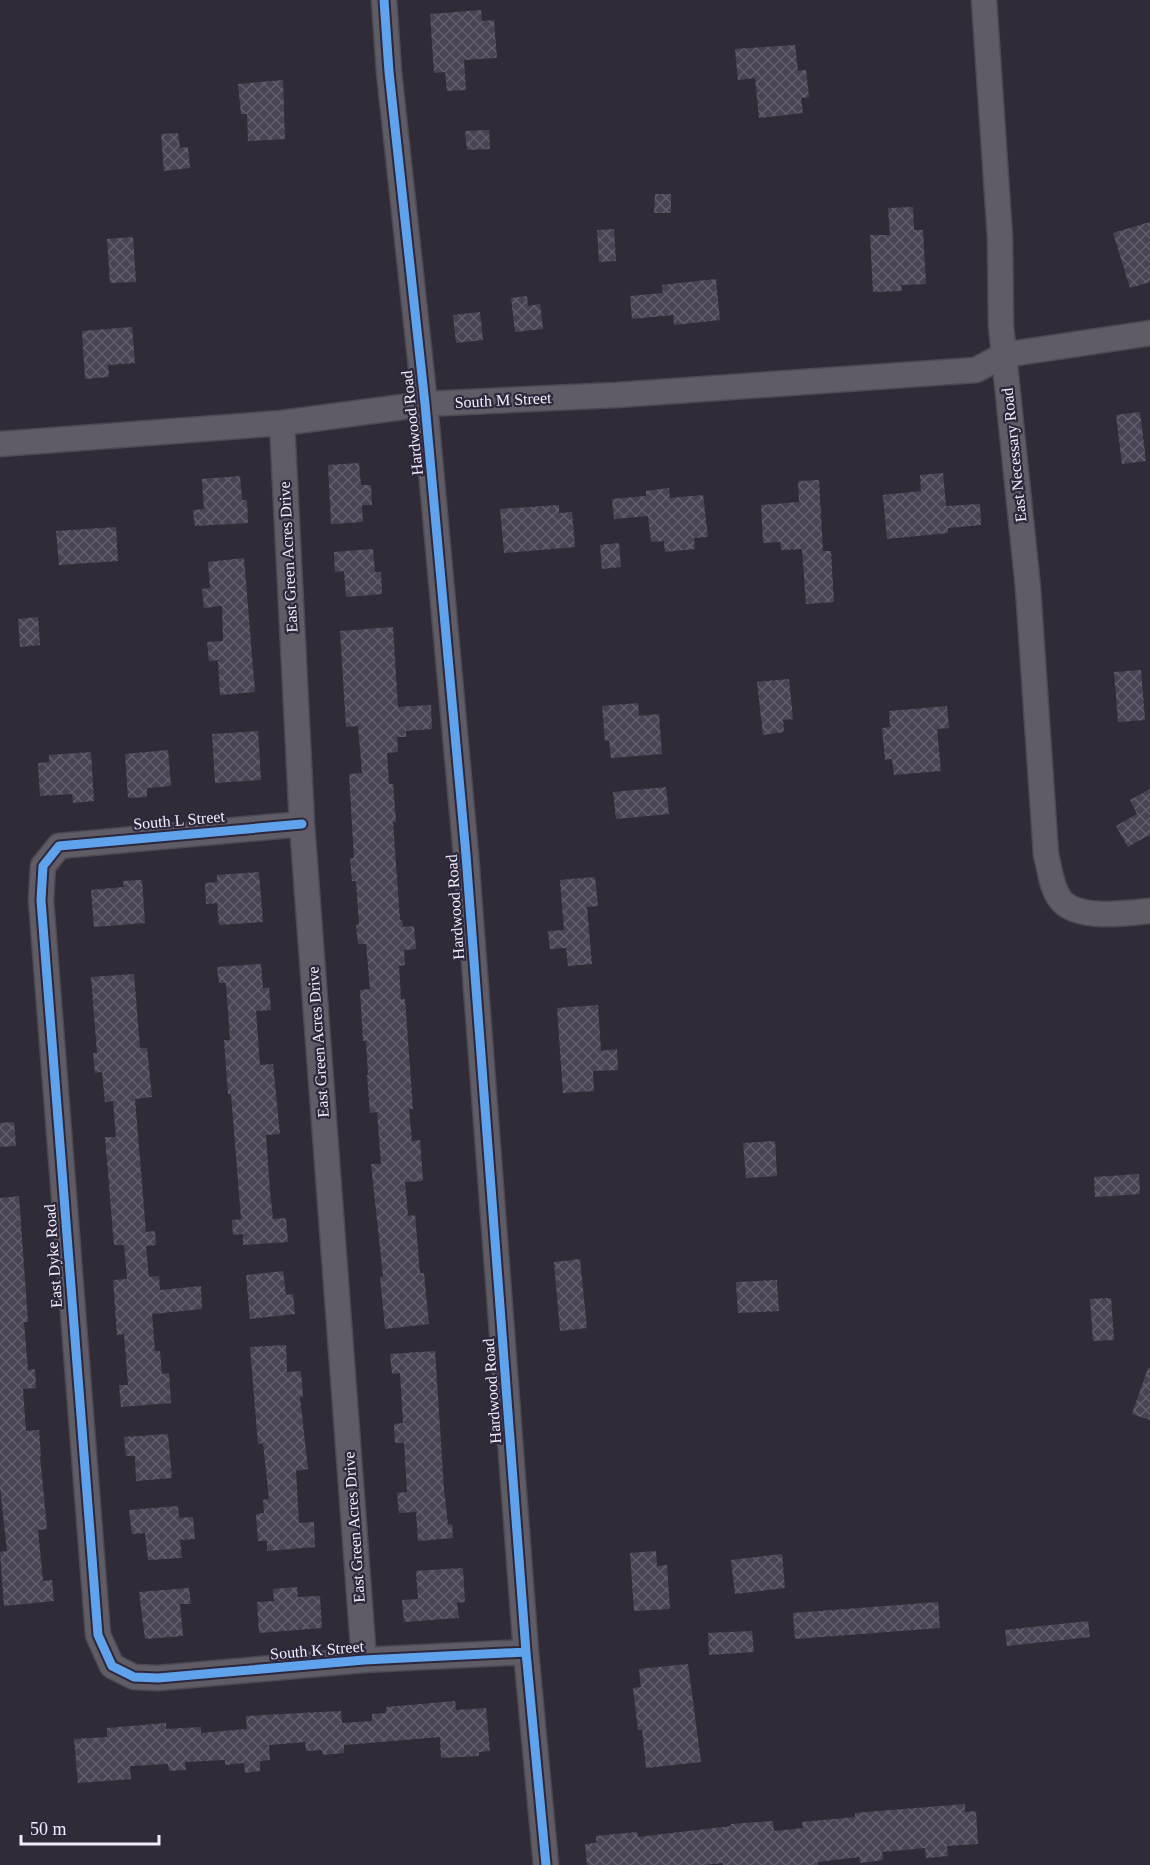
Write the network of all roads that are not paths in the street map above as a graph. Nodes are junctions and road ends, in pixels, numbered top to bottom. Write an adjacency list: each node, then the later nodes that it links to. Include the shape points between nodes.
1 (384, 0): 5 (street, Hardwood Road)
2 (984, 0): 4 (street, East Necessary Road)
3 (1150, 333): 4 (street, South M Street)
4 (1004, 355): 5 (street, South M Street, via 976,370); 10 (street, East Necessary Road, via 1028,588 1046,855 1053,885 1066,905 1080,911)
5 (425, 404): 6 (street, South M Street); 11 (street, Hardwood Road, via 466,855)
6 (282, 423): 7 (street, South M Street); 8 (street, East Green Acres Drive)
7 (0, 444)
8 (302, 824): 9 (street, South L Street); 12 (street, East Green Acres Drive)
9 (59, 846): 13 (street, East Dyke Road, via 43,866 41,900 98,1635)
10 (1150, 911)
11 (526, 1652): 12 (street, South K Street); 14 (street, Hardwood Road)
12 (364, 1660): 13 (street, South K Street, via 158,1678 134,1677)
13 (112, 1666)
14 (546, 1865)

